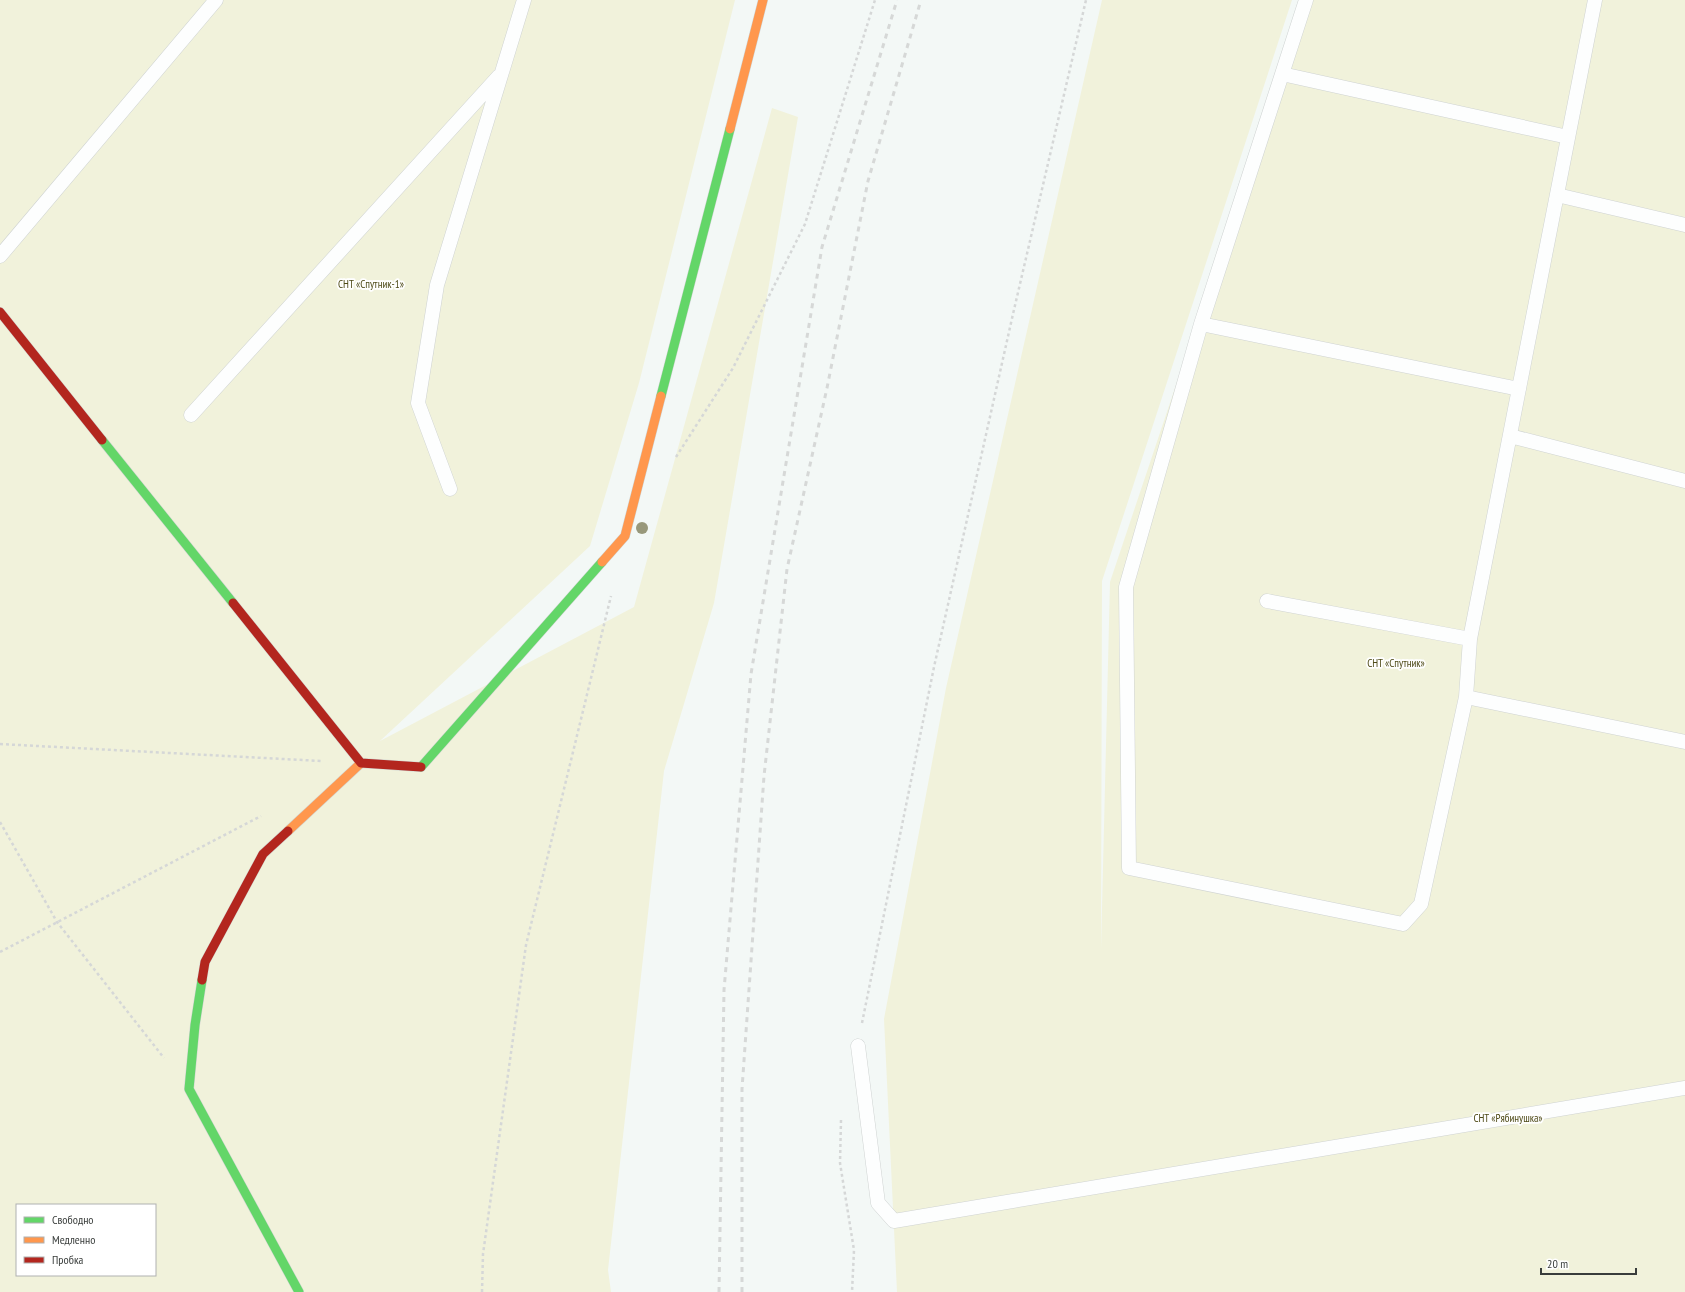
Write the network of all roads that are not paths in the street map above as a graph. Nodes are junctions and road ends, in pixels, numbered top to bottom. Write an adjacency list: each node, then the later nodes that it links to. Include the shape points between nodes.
1 (216, 0): 11 (lane)
2 (524, 0): 6 (lane)
3 (763, 0): 23 (street, via 625,536 422,766)
4 (1306, 0): 7 (lane)
5 (1595, 0): 8 (lane)
6 (502, 72): 15 (lane); 18 (lane, via 437,285 418,403)
7 (1282, 74): 8 (lane); 13 (lane)
8 (1568, 137): 9 (lane)
9 (1557, 195): 10 (lane); 14 (lane)
10 (1685, 225)
11 (0, 256)
12 (0, 312): 23 (street)
13 (1200, 324): 14 (lane); 21 (lane, via 1126,587 1129,868 1403,924 1421,904)
14 (1519, 389): 16 (lane)
15 (191, 415)
16 (1510, 436): 17 (lane); 20 (lane)
17 (1685, 481)
18 (450, 489)
19 (1267, 601): 20 (lane)
20 (1470, 639): 21 (lane)
21 (1466, 697): 22 (lane)
22 (1685, 742)
23 (361, 763): 26 (street, via 263,854 205,962 195,1025 189,1089)
24 (858, 1046): 25 (lane, via 878,1203 894,1221)
25 (1685, 1088)
26 (299, 1292)

